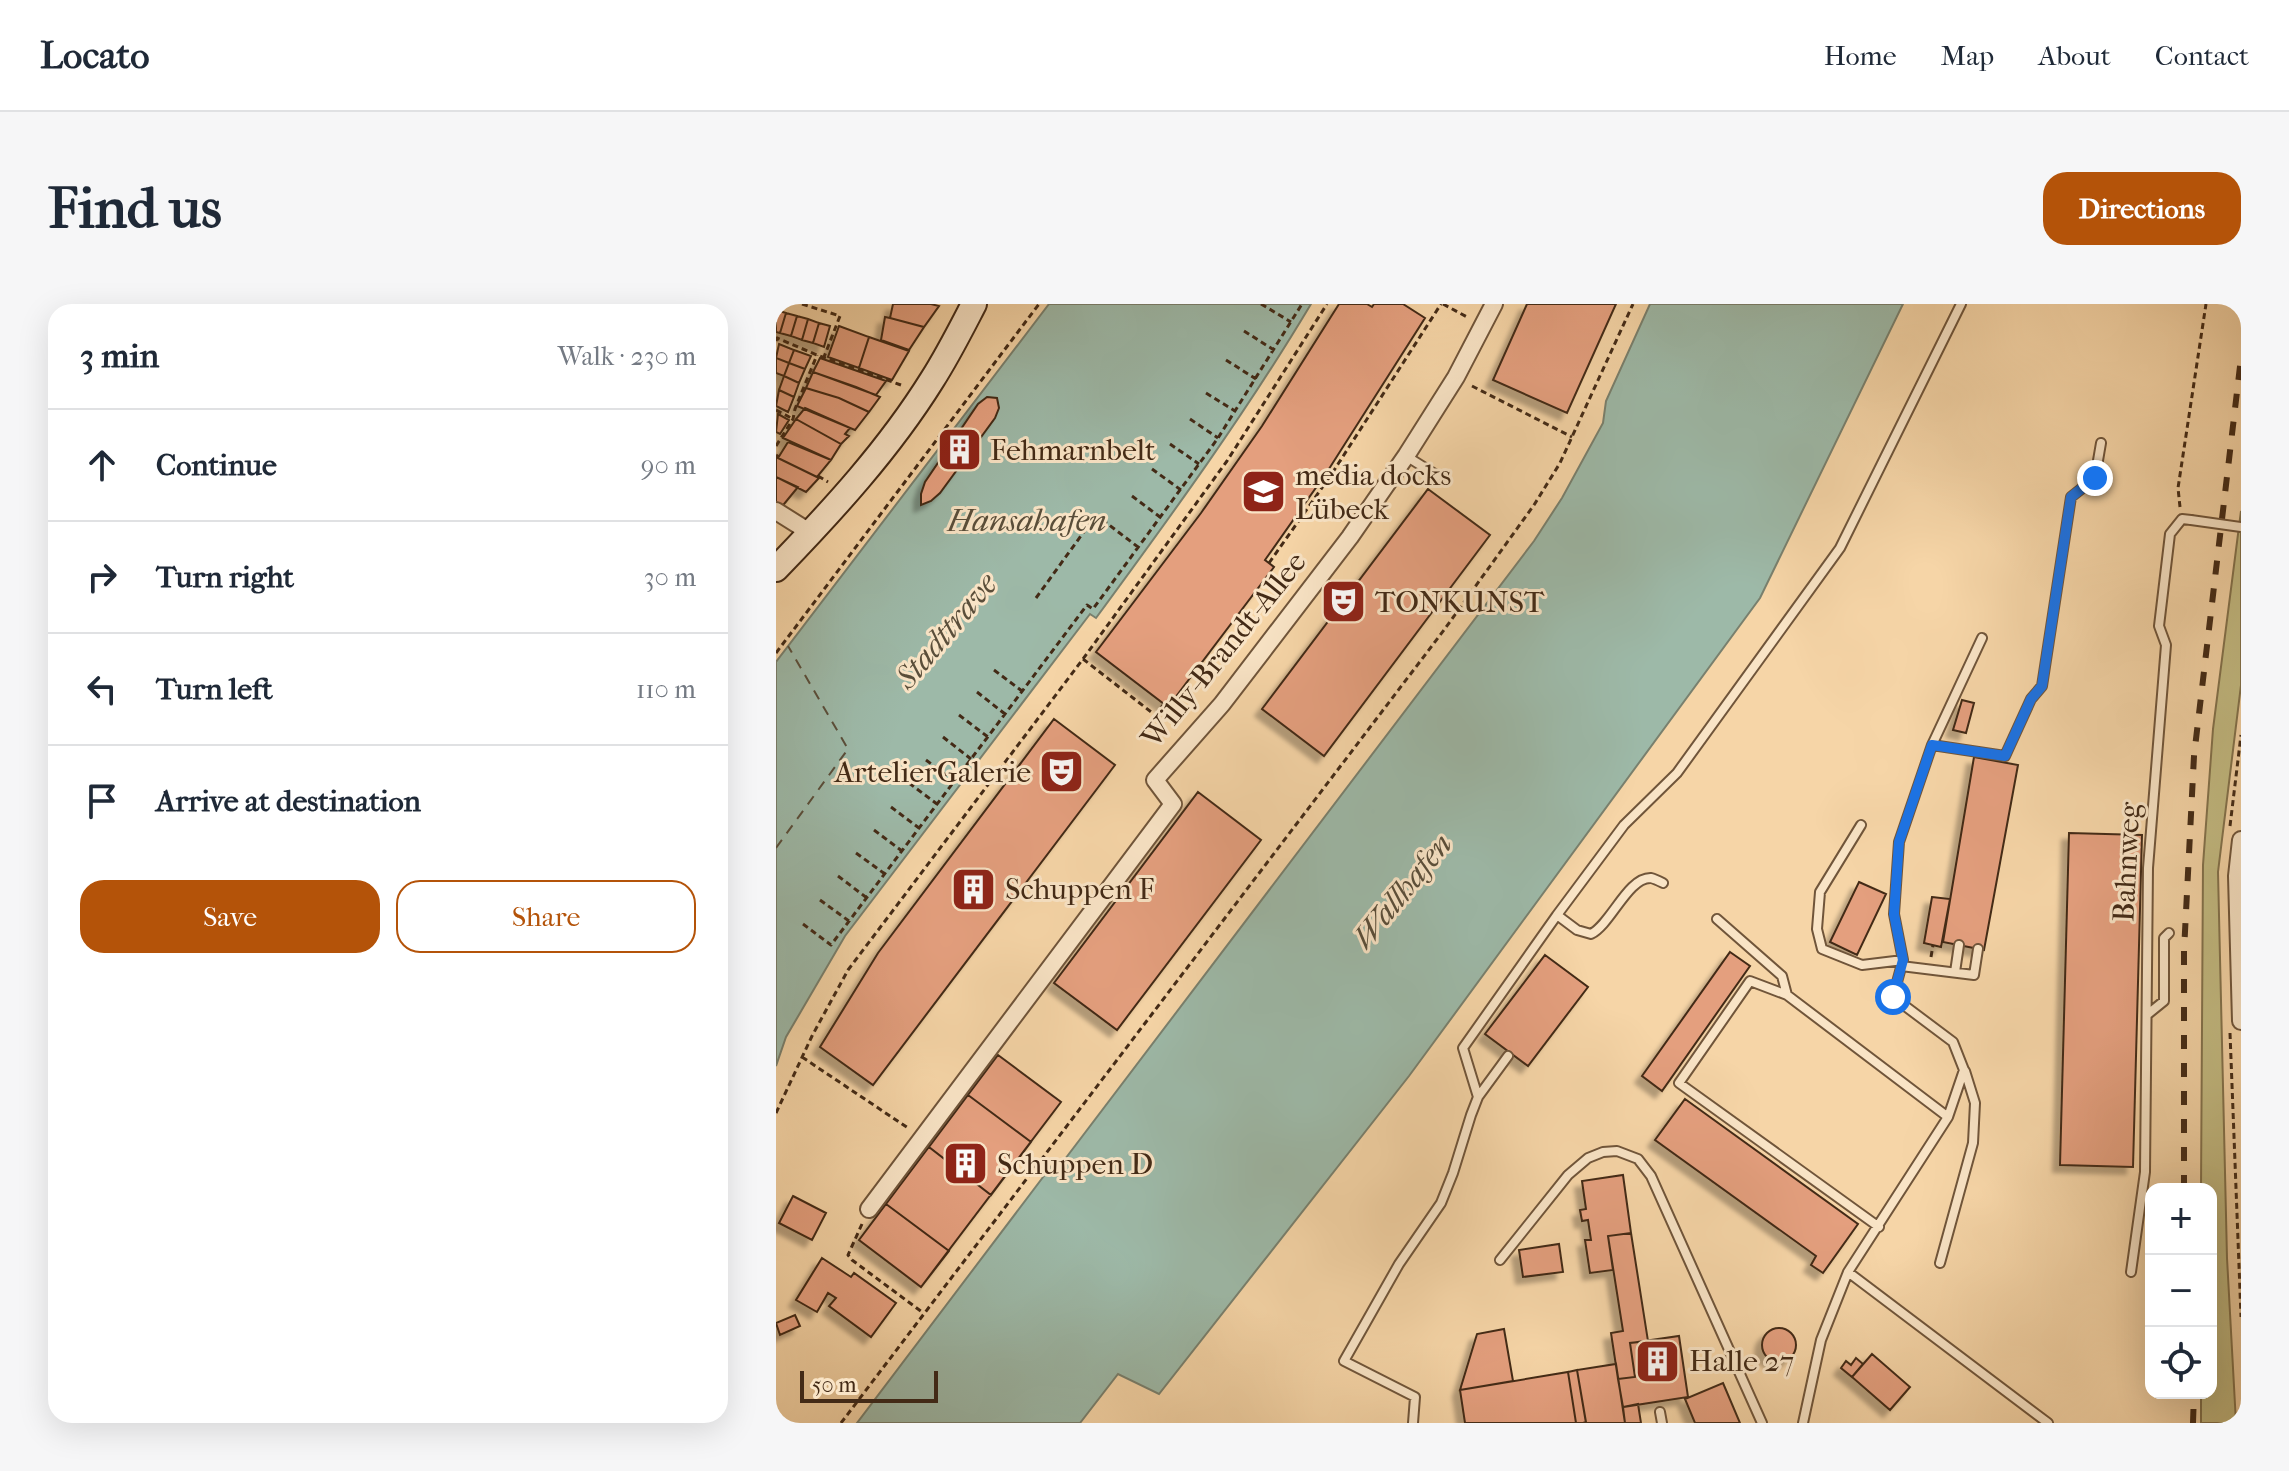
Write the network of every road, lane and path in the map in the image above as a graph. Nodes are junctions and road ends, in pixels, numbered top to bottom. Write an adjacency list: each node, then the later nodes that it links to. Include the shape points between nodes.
1 (802, 304): 18 (path, via 840,316)
2 (974, 304): 23 (main road)
3 (1039, 304): 49 (path)
4 (1261, 304): 12 (path)
5 (1302, 304): 12 (path)
6 (1327, 304): 50 (path, via 1227,461)
7 (1442, 304): 13 (path); 45 (path)
8 (1494, 304): 13 (street, Willy-Brandt-Allee)
9 (1633, 304): 28 (path)
10 (1961, 304): 77 (lane, via 1840,548 1677,773 1624,825)
11 (2206, 304): 41 (path, via 2178,488)
12 (1291, 322): 16 (path)
13 (1483, 326): 20 (street, Willy-Brandt-Allee)
14 (1244, 331): 16 (path)
15 (776, 341): 17 (path)
16 (1274, 350): 21 (path)
17 (817, 355): 18 (path); 26 (path)
18 (824, 357): 23 (path)
19 (1226, 360): 21 (path)
20 (1456, 377): 28 (path); 33 (street, Willy-Brandt-Allee)
21 (1256, 379): 25 (path)
22 (1206, 393): 25 (path)
23 (923, 394): 43 (main road)
24 (776, 410): 26 (path)
25 (1235, 411): 29 (path)
26 (793, 419): 32 (path)
27 (1190, 419): 29 (path)
28 (1572, 437): 102 (path, via 1534,505 1444,630)
29 (1218, 438): 34 (path)
30 (2101, 443): 59 (lane, via 2095,478 2071,497 2042,686 2005,756)
31 (1170, 444): 34 (path)
32 (776, 446)
33 (1406, 456): 36 (lane); 95 (street, Willy-Brandt-Allee, via 1222,704 1155,780 1173,804)
34 (1199, 464): 37 (path)
35 (1152, 469): 37 (path)
36 (1438, 476)
37 (1181, 490): 40 (path)
38 (1132, 496): 40 (path)
39 (776, 511): 43 (street)
40 (1160, 517): 44 (path)
41 (2186, 520): 42 (lane, bridge); 87 (lane, Bahnweg, via 2170,534 2159,626 2166,645 2148,868)
42 (2241, 527)
43 (811, 533): 46 (main road)
44 (1138, 547): 47 (path, via 1096,515); 52 (path)
45 (1269, 563)
46 (776, 569)
47 (1036, 598)
48 (1982, 638): 59 (lane)
49 (776, 653)
50 (1083, 659): 54 (path, via 1155,715); 90 (path, via 848,970)
51 (994, 670): 52 (path)
52 (1022, 691): 55 (path)
53 (977, 692): 55 (path)
54 (1164, 704)
55 (1005, 714): 58 (path)
56 (959, 715): 58 (path)
57 (943, 737): 60 (path)
58 (988, 737): 60 (path)
59 (1932, 745): 84 (lane, via 1899,842 1894,914)
60 (971, 759): 62 (path)
61 (926, 760): 62 (path)
62 (954, 781): 64 (path)
63 (909, 783): 64 (path)
64 (937, 804): 67 (path)
65 (891, 807): 67 (path)
66 (1861, 825): 84 (lane, via 1820,892 1817,929 1822,949 1862,965)
67 (919, 828): 70 (path)
68 (874, 830): 70 (path)
69 (2241, 840): 88 (street)
70 (902, 851): 72 (path)
71 (856, 853): 72 (path)
72 (885, 874): 75 (path)
73 (838, 876): 75 (path)
74 (1663, 883): 77 (lane, via 1639,881 1591,934)
75 (867, 898): 79 (path)
76 (820, 900): 79 (path)
77 (1557, 915): 92 (lane, via 1463,1048)
78 (1717, 919): 86 (lane, via 1782,976)
79 (849, 921): 80 (path, via 831,945)
80 (803, 924)
81 (2169, 933): 87 (lane, via 2164,938 2164,1001)
82 (1959, 945): 85 (lane)
83 (1978, 949): 85 (lane, via 1974,975)
84 (1902, 963): 85 (lane); 91 (lane, via 1893,997 1953,1042)
85 (1955, 972)
86 (1787, 995): 94 (lane); 97 (lane, via 1750,981 1679,1083)
87 (2148, 1014): 101 (lane, Bahnweg, via 2145,1172)
88 (2241, 1021)
89 (1508, 1056): 92 (lane)
90 (802, 1057): 93 (path); 95 (path)
91 (1964, 1070): 94 (lane); 99 (lane, via 1975,1103 1973,1143)
92 (1478, 1097): 105 (lane, via 1441,1203 1344,1361 1415,1397)
93 (776, 1113)
94 (1948, 1117): 97 (lane)
95 (922, 1137): 96 (street, Willy-Brandt-Allee)
96 (869, 1209): 102 (path, via 848,1255)
97 (1879, 1227): 100 (lane)
98 (1500, 1260): 107 (lane, via 1575,1167 1603,1152 1638,1159 1651,1176)
99 (1940, 1263)
100 (1848, 1272): 108 (lane, via 1821,1340); 109 (lane)
101 (2131, 1272)
102 (923, 1313): 104 (path)
103 (1660, 1412): 106 (lane)
104 (841, 1423)
105 (1413, 1423)
106 (1662, 1423)
107 (1762, 1423)
108 (1803, 1423)
109 (2048, 1423)

